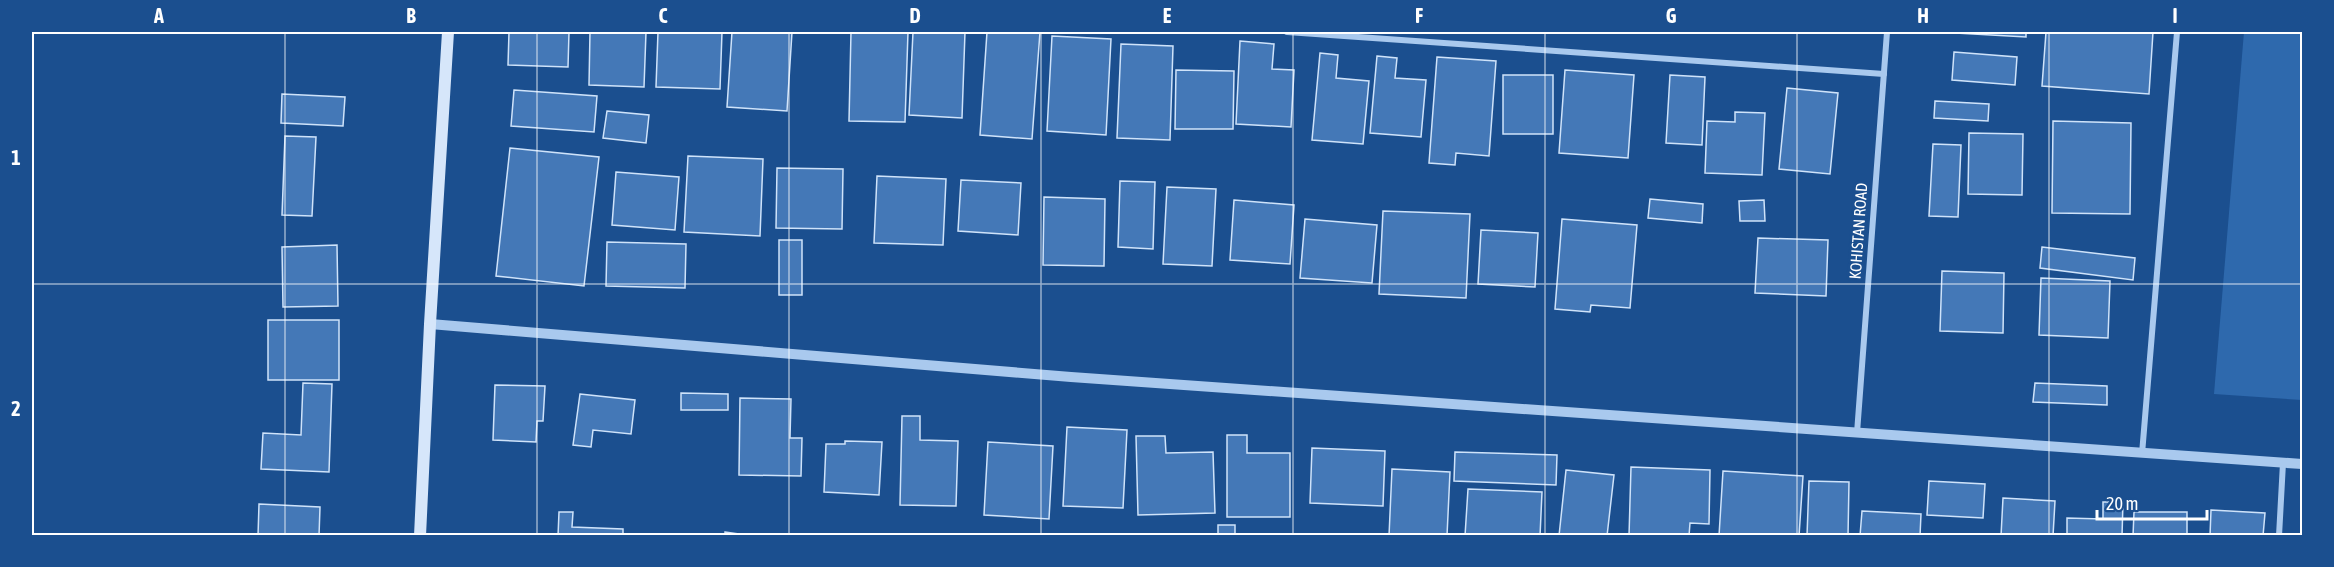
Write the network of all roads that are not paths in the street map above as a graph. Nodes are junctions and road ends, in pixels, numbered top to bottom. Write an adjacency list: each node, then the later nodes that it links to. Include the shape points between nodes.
1 (448, 32): 6 (main road)
2 (1287, 32): 5 (street)
3 (1887, 32): 5 (street, KOHISTAN ROAD)
4 (2177, 32): 8 (street)
5 (1884, 74): 7 (street, KOHISTAN ROAD)
6 (430, 324): 7 (street, via 1071,377); 11 (main road)
7 (1857, 433): 8 (street)
8 (2142, 454): 9 (street)
9 (2283, 463): 10 (street); 12 (street)
10 (2302, 465)
11 (420, 536)
12 (2279, 536)

